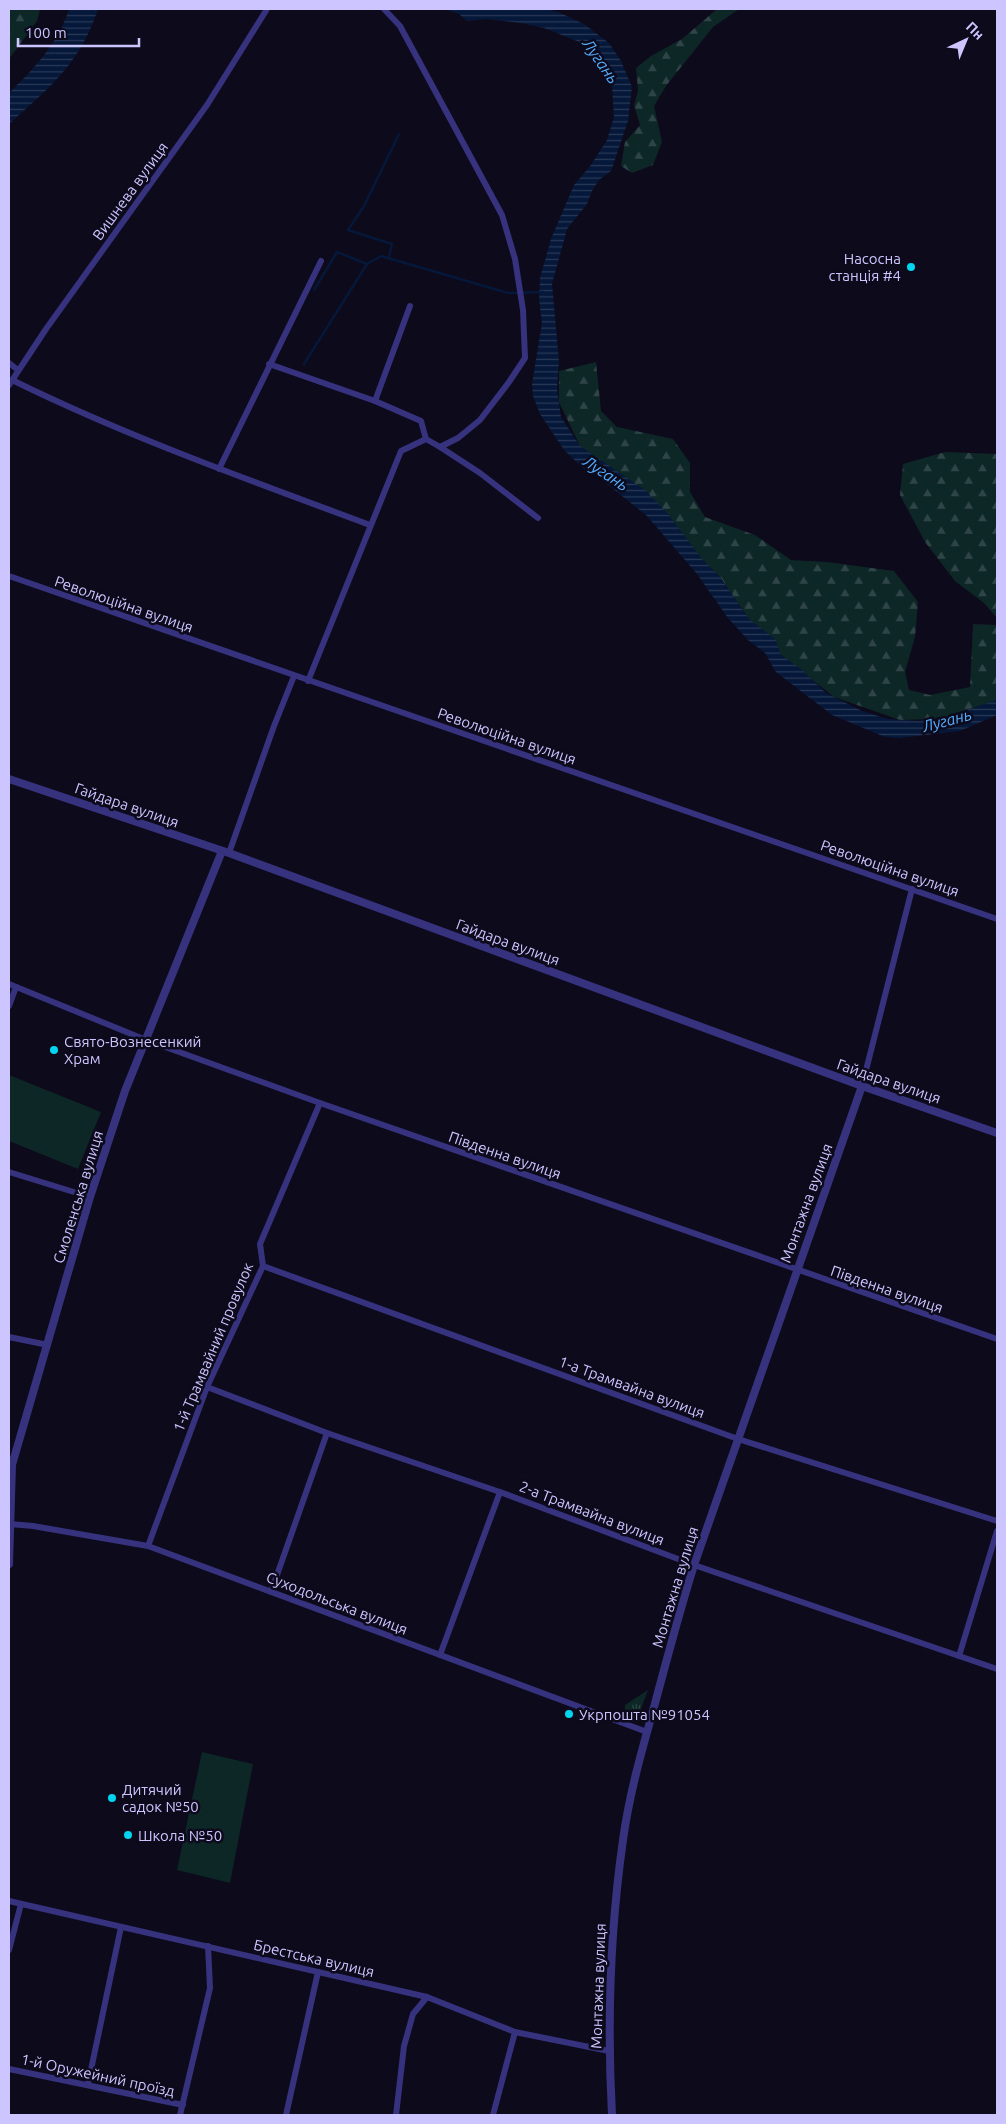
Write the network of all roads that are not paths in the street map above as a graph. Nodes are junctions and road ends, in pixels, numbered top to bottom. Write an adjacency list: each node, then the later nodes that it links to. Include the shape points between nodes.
1 (267, 9): 7 (street, Вишнева вулиця, via 207,105)
2 (384, 9): 11 (street, via 400,26 502,215 515,260 523,310 525,358 480,420 458,438)
3 (321, 261): 6 (street)
4 (410, 306): 9 (street)
5 (9, 363): 7 (street)
6 (269, 364): 9 (street); 12 (street)
7 (18, 370): 8 (street, Вишнева вулиця)
8 (10, 382): 12 (street)
9 (375, 400): 10 (street, via 422,421)
10 (426, 439): 11 (street); 14 (street, via 401,450)
11 (440, 447): 13 (street)
12 (220, 470): 14 (street)
13 (538, 518)
14 (370, 525): 17 (street)
15 (9, 576): 16 (street, Революційна вулиця)
16 (294, 676): 17 (street, Революційна вулиця); 19 (street)
17 (308, 681): 20 (street, Революційна вулиця)
18 (9, 779): 19 (street, Гайдара вулиця)
19 (225, 852): 25 (street, Смоленська вулиця); 26 (street, Гайдара вулиця)
20 (912, 889): 21 (street, Революційна вулиця); 26 (street)
21 (997, 919)
22 (9, 984): 23 (street, Південна вулиця)
23 (16, 987): 24 (street); 25 (street, Південна вулиця)
24 (9, 1006)
25 (146, 1040): 27 (street, Південна вулиця); 30 (street, Смоленська вулиця, via 125,1091)
26 (862, 1086): 28 (street, Гайдара вулиця); 32 (street, Монтажна вулиця)
27 (320, 1103): 31 (street, 1-й Трамвайний провулок, via 260,1244); 32 (street, Південна вулиця)
28 (997, 1133)
29 (9, 1172): 30 (street)
30 (90, 1197): 35 (street, Смоленська вулиця)
31 (263, 1266): 36 (street, 1-й Трамвайний провулок); 38 (street, 1-а Трамвайна вулиця)
32 (797, 1271): 34 (street, Південна вулиця); 38 (street, Монтажна вулиця)
33 (9, 1337): 35 (street)
34 (997, 1340)
35 (48, 1345): 40 (street, Смоленська вулиця, via 12,1465)
36 (207, 1387): 37 (street, 2-а Трамвайна вулиця); 44 (street, 1-й Трамвайний провулок)
37 (327, 1433): 39 (street, 2-а Трамвайна вулиця); 47 (street)
38 (738, 1439): 41 (street, 1-а Трамвайна вулиця); 46 (street, Монтажна вулиця)
39 (500, 1492): 46 (street, 2-а Трамвайна вулиця); 48 (street)
40 (9, 1507): 42 (street, Смоленська вулиця)
41 (997, 1521)
42 (10, 1524): 44 (street, Суходольська вулиця); 45 (street, Смоленська вулиця)
43 (997, 1531): 49 (street)
44 (148, 1546): 47 (street, Суходольська вулиця)
45 (9, 1564)
46 (694, 1565): 49 (street, 2-а Трамвайна вулиця); 51 (street, Монтажна вулиця)
47 (271, 1592): 48 (street, Суходольська вулиця)
48 (440, 1655): 51 (street, Суходольська вулиця)
49 (959, 1656): 50 (street, 2-а Трамвайна вулиця)
50 (997, 1669)
51 (647, 1732): 60 (street, Монтажна вулиця, via 623,1839 613,1926)
52 (9, 1902): 53 (street, Брестська вулиця)
53 (20, 1904): 54 (street, Брестська вулиця); 56 (street)
54 (121, 1927): 55 (street, Брестська вулиця); 62 (street)
55 (208, 1946): 57 (street, Брестська вулиця); 63 (street, via 210,1988)
56 (9, 1950)
57 (318, 1972): 58 (street, Брестська вулиця); 65 (street)
58 (427, 1996): 59 (street, Брестська вулиця); 66 (street, via 413,2014 404,2046)
59 (515, 2032): 60 (street, Брестська вулиця); 67 (street)
60 (609, 2051): 68 (street, Монтажна вулиця)
61 (9, 2069): 62 (street, 1-й Оружейний проїзд)
62 (88, 2084): 63 (street, 1-й Оружейний проїзд)
63 (183, 2106): 64 (street)
64 (180, 2115)
65 (286, 2115)
66 (396, 2115)
67 (492, 2115)
68 (612, 2115)

